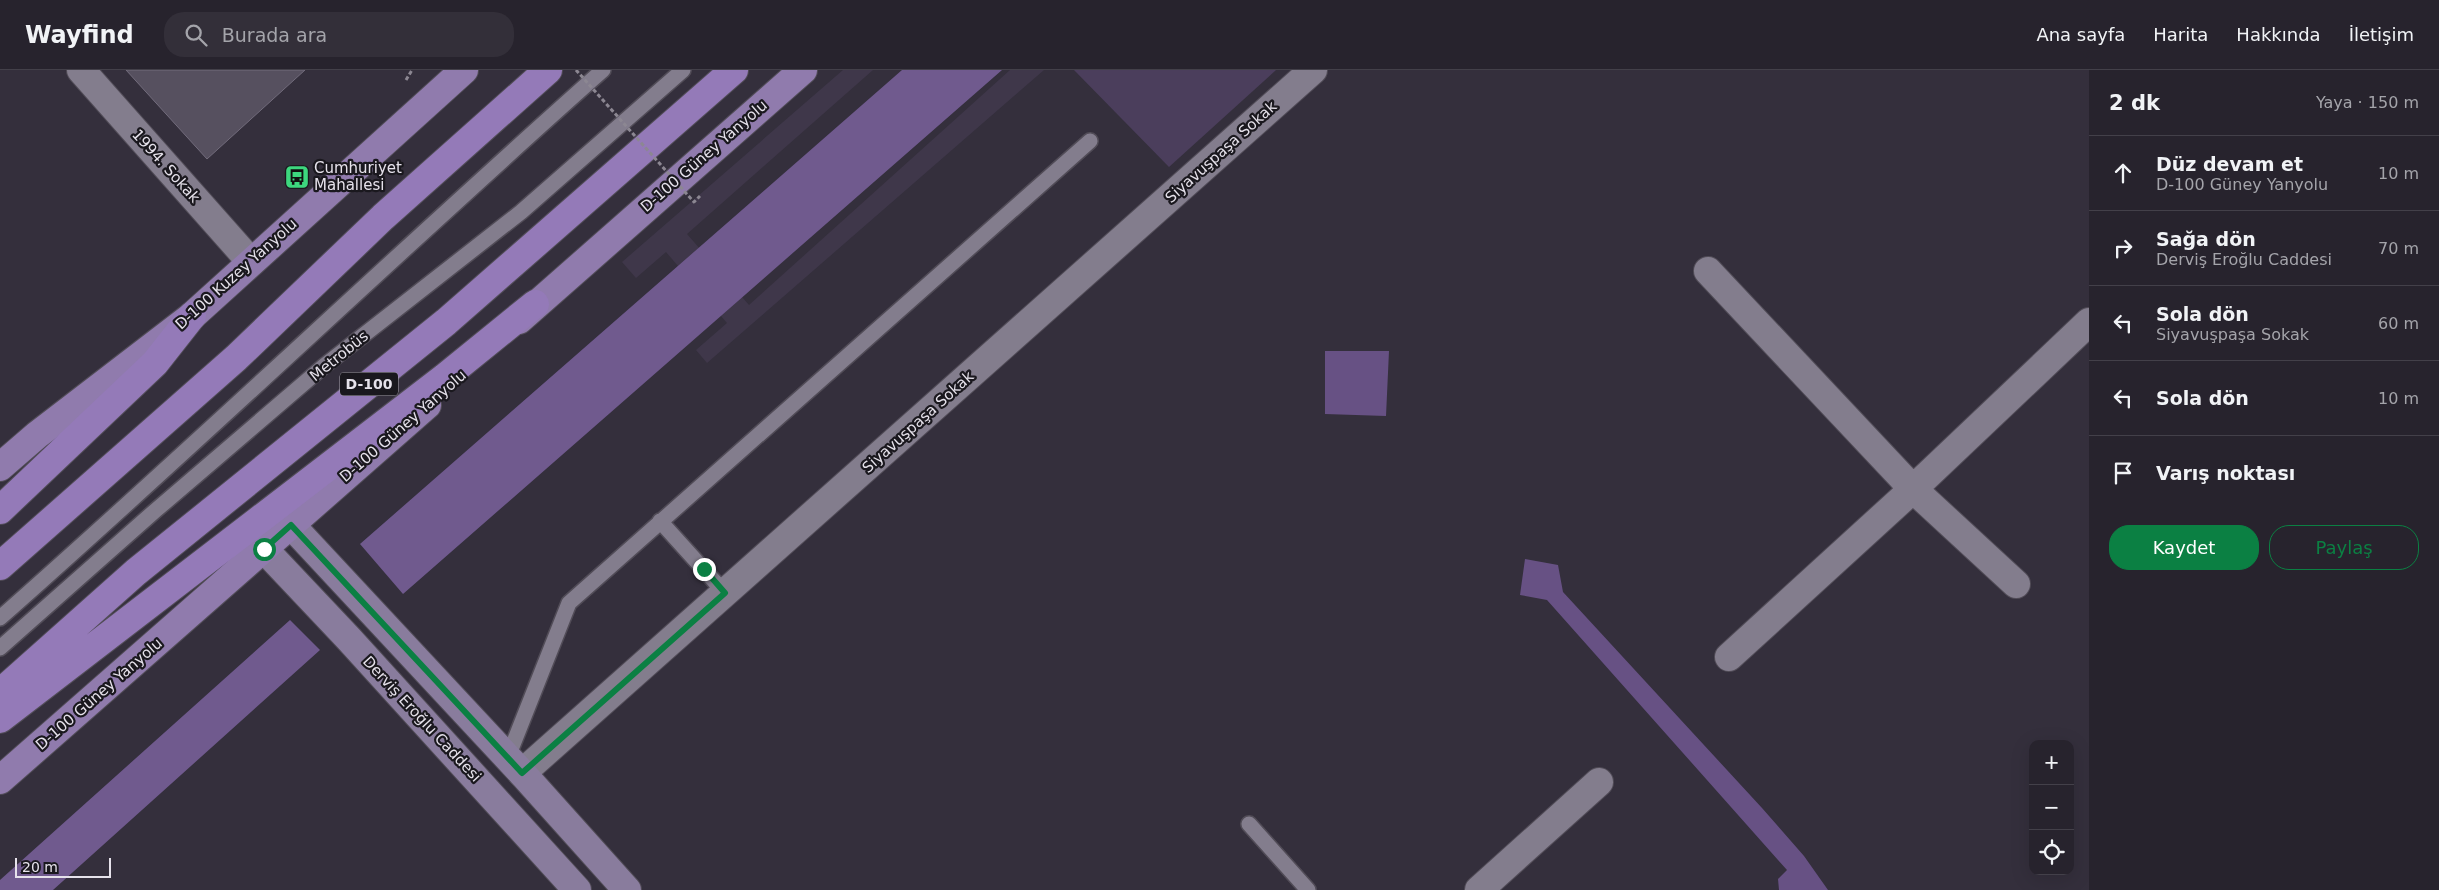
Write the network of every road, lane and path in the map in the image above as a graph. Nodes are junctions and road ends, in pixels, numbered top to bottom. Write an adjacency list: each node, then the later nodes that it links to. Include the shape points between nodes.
1 (81, 70): 12 (street, 1994. Sokak)
2 (464, 70): 12 (main road, D-100 Kuzey Yanyolu)
3 (548, 70): 23 (highway, via 383,216 236,358)
4 (576, 70): 11 (path, bridge, via 694,202)
5 (603, 70): 26 (lane, via 470,188 141,494)
6 (683, 70): 27 (lane, Metrobüs, via 521,212 324,366)
7 (734, 70): 29 (highway, D-100, via 446,322 136,572)
8 (803, 70): 14 (main road, D-100 Güney Yanyolu)
9 (1313, 70): 25 (street, Siyavuşpaşa Sokak)
10 (1090, 141): 20 (lane)
11 (700, 196)
12 (251, 262): 15 (main road, D-100 Kuzey Yanyolu)
13 (1708, 272): 18 (street)
14 (535, 304): 21 (main road, D-100 Güney Yanyolu, via 483,355); 30 (highway)
15 (192, 316): 17 (main road, D-100 Kuzey Yanyolu); 19 (highway, via 155,363)
16 (2089, 322): 18 (street)
17 (0, 467)
18 (1913, 489): 24 (street); 28 (street)
19 (0, 510)
20 (660, 521): 25 (lane); 31 (lane, via 569,602)
21 (291, 525): 22 (main road, D-100 Güney Yanyolu); 31 (main road)
22 (264, 549): 32 (main road, D-100 Güney Yanyolu); 34 (main road, Derviş Eroğlu Caddesi)
23 (0, 566)
24 (2016, 584)
25 (725, 593): 31 (street, Siyavuşpaşa Sokak)
26 (0, 618)
27 (0, 648)
28 (1730, 657)
29 (0, 693)
30 (0, 719)
31 (515, 765): 34 (main road); 36 (main road)
32 (0, 780)
33 (1599, 782): 40 (street)
34 (494, 798): 37 (main road, Derviş Eroğlu Caddesi)
35 (1249, 824): 39 (lane)
36 (596, 856): 37 (main road); 38 (main road)
37 (569, 887)
38 (627, 890)
39 (1308, 890)
40 (1479, 890)

